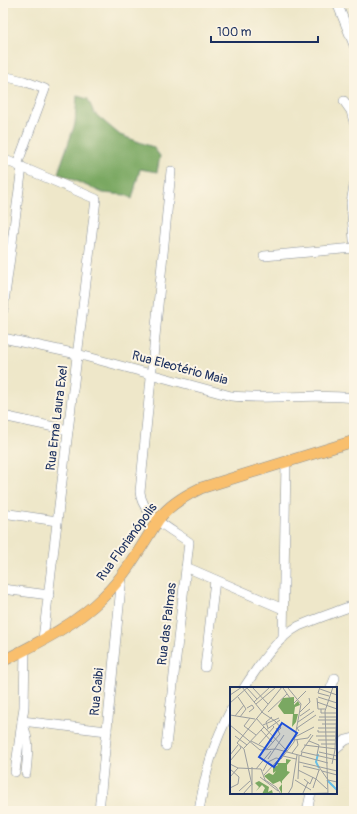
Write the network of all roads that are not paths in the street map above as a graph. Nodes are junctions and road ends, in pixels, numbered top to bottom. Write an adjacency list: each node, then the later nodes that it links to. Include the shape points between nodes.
1 (337, 3): 2 (street)
2 (354, 44)
3 (3, 76): 7 (street, via 45,89)
4 (344, 101): 5 (street, via 351,111)
5 (354, 122)
6 (3, 159): 7 (street)
7 (20, 166): 11 (street); 16 (street, Rua Erna Laura Exel, via 96,199)
8 (171, 171): 17 (street)
9 (354, 186): 10 (street, via 351,203)
10 (354, 240)
11 (7, 244): 14 (street)
12 (354, 248): 13 (street)
13 (264, 256)
14 (3, 310)
15 (3, 338): 16 (street, Rua Eleotério Maia)
16 (77, 354): 17 (street, Rua Eleotério Maia); 20 (street, Rua Erna Laura Exel)
17 (152, 374): 18 (street, Rua Eleotério Maia, via 231,396 309,395); 24 (street, via 141,498 147,510)
18 (354, 398)
19 (3, 416): 20 (street)
20 (68, 430): 25 (street, Rua Erna Laura Exel)
21 (354, 441): 22 (main road, Rua Florianópolis)
22 (286, 462): 24 (main road, Rua Florianópolis, via 201,488 171,505); 32 (street)
23 (3, 514): 25 (street)
24 (158, 520): 26 (street, Rua das Palmas, via 189,542); 27 (main road, Rua Florianópolis)
25 (57, 522): 30 (street, Rua Erna Laura Exel)
26 (186, 567): 28 (street); 45 (street, Rua das Palmas)
27 (122, 576): 34 (main road, Rua Florianópolis, via 92,608); 43 (street, Rua Caibi)
28 (215, 580): 32 (street); 37 (street)
29 (3, 589): 30 (street)
30 (49, 595): 34 (street, Rua Erna Laura Exel)
31 (354, 605): 33 (street, via 298,626)
32 (283, 609): 33 (street)
33 (283, 638): 39 (street)
34 (43, 639): 35 (main road, Rua Florianópolis)
35 (25, 650): 36 (main road, Rua Florianópolis); 42 (street)
36 (3, 661)
37 (205, 667)
38 (335, 678): 40 (street)
39 (245, 687)
40 (331, 687)
41 (230, 712): 51 (street, via 209,762)
42 (22, 721): 43 (street); 47 (street); 48 (street, via 29,746)
43 (107, 731): 50 (street, Rua Caibi)
44 (354, 738): 46 (street, via 346,740)
45 (166, 746)
46 (337, 747)
47 (15, 772)
48 (26, 773)
49 (311, 794): 52 (street)
50 (99, 811)
51 (200, 811)
52 (307, 811)

